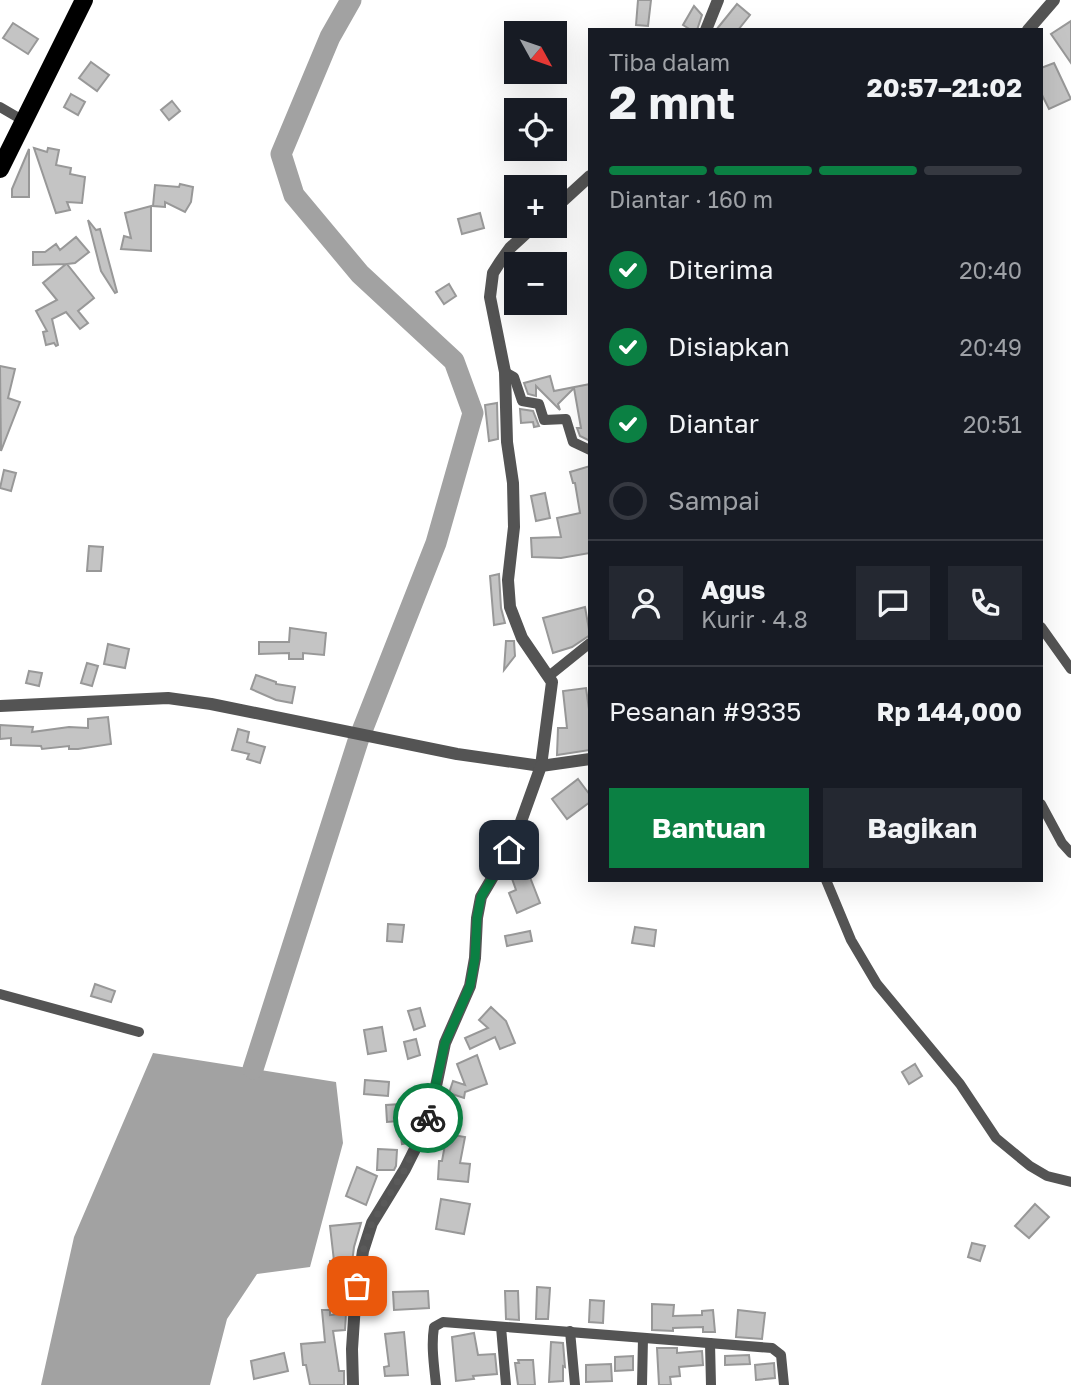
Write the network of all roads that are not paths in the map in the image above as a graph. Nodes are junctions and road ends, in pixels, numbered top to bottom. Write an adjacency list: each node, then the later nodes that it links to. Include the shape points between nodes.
1 (84, 0): 7 (highway)
2 (718, 0): 4 (street)
3 (1054, 0): 5 (street)
4 (707, 28)
5 (1030, 28)
6 (0, 107): 7 (street)
7 (24, 121): 8 (highway)
8 (0, 169)
9 (588, 178): 10 (street)
10 (567, 197)
11 (521, 238): 12 (street, via 493,273 490,297)
12 (505, 372): 13 (street, via 513,377 522,401 539,404 544,420 566,419 573,442); 17 (street, via 514,527 510,607 522,638)
13 (588, 449)
14 (1043, 630): 16 (street)
15 (588, 645): 17 (street)
16 (1071, 668)
17 (549, 676): 20 (street, via 552,692)
18 (0, 706): 20 (street, via 168,698)
19 (588, 759): 20 (street)
20 (541, 766): 31 (street, via 514,841 481,897 470,986 445,1043 424,1131 372,1223 363,1251 355,1304)
21 (1043, 808): 22 (street)
22 (1071, 853)
23 (827, 882): 26 (street, via 850,940 877,985 960,1084 996,1138 1047,1176)
24 (0, 994): 25 (street)
25 (139, 1032)
26 (1071, 1182)
27 (501, 1327): 28 (street); 32 (street, via 443,1322 435,1326); 33 (street)
28 (570, 1331): 29 (street); 34 (street)
29 (643, 1338): 30 (street); 35 (street)
30 (709, 1343): 36 (street); 37 (street, via 777,1350)
31 (353, 1385)
32 (436, 1385)
33 (506, 1385)
34 (575, 1385)
35 (642, 1385)
36 (711, 1385)
37 (784, 1385)

